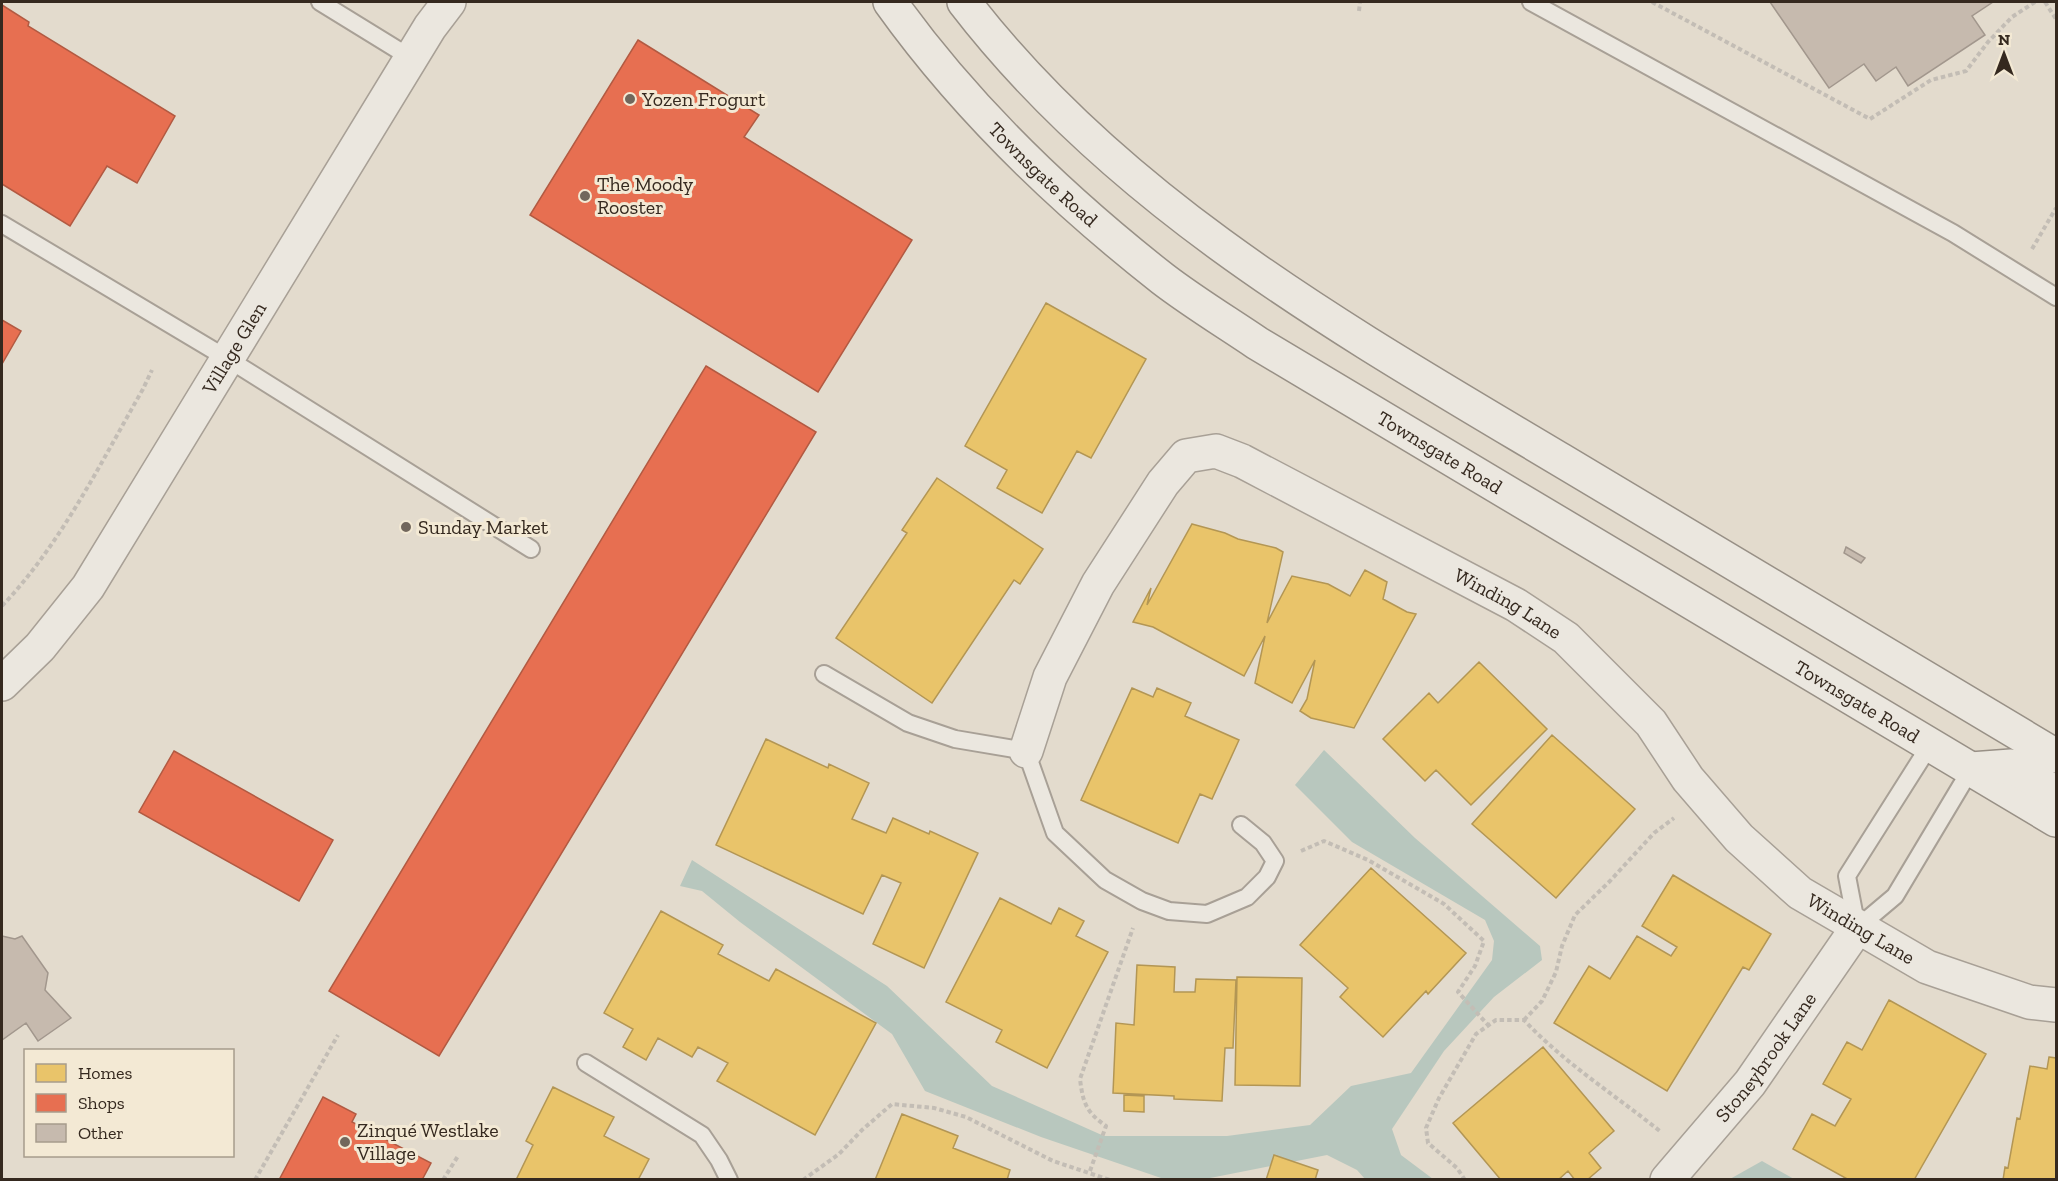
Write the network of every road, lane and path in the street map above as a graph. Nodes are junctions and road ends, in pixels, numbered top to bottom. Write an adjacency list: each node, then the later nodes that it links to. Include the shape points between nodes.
1 (320, 2): 12 (lane)
2 (449, 2): 12 (street, Village Glen)
3 (890, 2): 23 (street, Townsgate Road, via 958,88 1018,152 1165,280 1257,343)
4 (964, 2): 25 (street, via 1040,90 1088,137 1157,199 1243,263 1373,348)
5 (1360, 2): 10 (path)
6 (1531, 2): 15 (lane, via 1953,233)
7 (1652, 2): 8 (path, via 1870,119 1931,80 1966,71 2012,17)
8 (2035, 2)
9 (2045, 2): 11 (path)
10 (1359, 10)
11 (2056, 18)
12 (411, 58): 17 (street, Village Glen)
13 (2056, 208): 15 (path)
14 (2, 224): 17 (lane)
15 (2018, 273): 16 (lane)
16 (2056, 297)
17 (228, 359): 19 (lane); 22 (street, Village Glen, via 88,587 40,647)
18 (152, 370): 20 (path, via 74,509 25,582)
19 (531, 549)
20 (2, 606)
21 (824, 674): 24 (lane, via 908,723 956,739)
22 (2, 684)
23 (1930, 745): 26 (street, Townsgate Road); 33 (lane, via 1847,876)
24 (1026, 751): 28 (street, Winding Lane, via 1050,677 1098,584 1163,483 1186,456 1216,451 1386,535 1516,605 1566,638 1650,723); 32 (lane, via 1055,833 1105,880)
25 (2056, 756)
26 (1971, 769): 27 (street, via 2011,766); 29 (street, Townsgate Road); 33 (lane, Stoneybrook Lane, via 1896,896)
27 (2056, 793)
28 (1704, 797): 33 (street, Winding Lane, via 1739,838 1800,893); 35 (path, via 1654,833 1575,915 1542,1001)
29 (2056, 820)
30 (1241, 825): 31 (lane, via 1263,843)
31 (1275, 861): 32 (lane, via 1267,877 1247,897 1207,914 1169,911); 36 (path, via 1324,841 1368,860 1444,904 1484,941 1475,966 1458,992)
32 (1142, 901): 41 (path, via 1080,1079 1082,1100 1093,1117 1106,1126)
33 (1857, 928): 34 (street, Winding Lane, via 1927,967 2029,1002); 39 (street, Stoneybrook Lane, via 1750,1083)
34 (2056, 1005)
35 (1524, 1020): 36 (path, via 1496,1020); 39 (path, via 1568,1060)
36 (1488, 1025): 47 (path, via 1476,1034 1426,1128 1428,1143)
37 (338, 1035): 42 (path)
38 (586, 1063): 44 (lane, via 702,1135)
39 (1689, 1154): 48 (street, Stoneybrook Lane)
40 (458, 1156): 43 (path)
41 (1090, 1172): 45 (path, via 1053,1161 966,1117 934,1108 892,1104 839,1154); 46 (path)
42 (255, 1179)
43 (443, 1179)
44 (729, 1179)
45 (803, 1179)
46 (1110, 1179)
47 (1465, 1179)
48 (1667, 1179)

